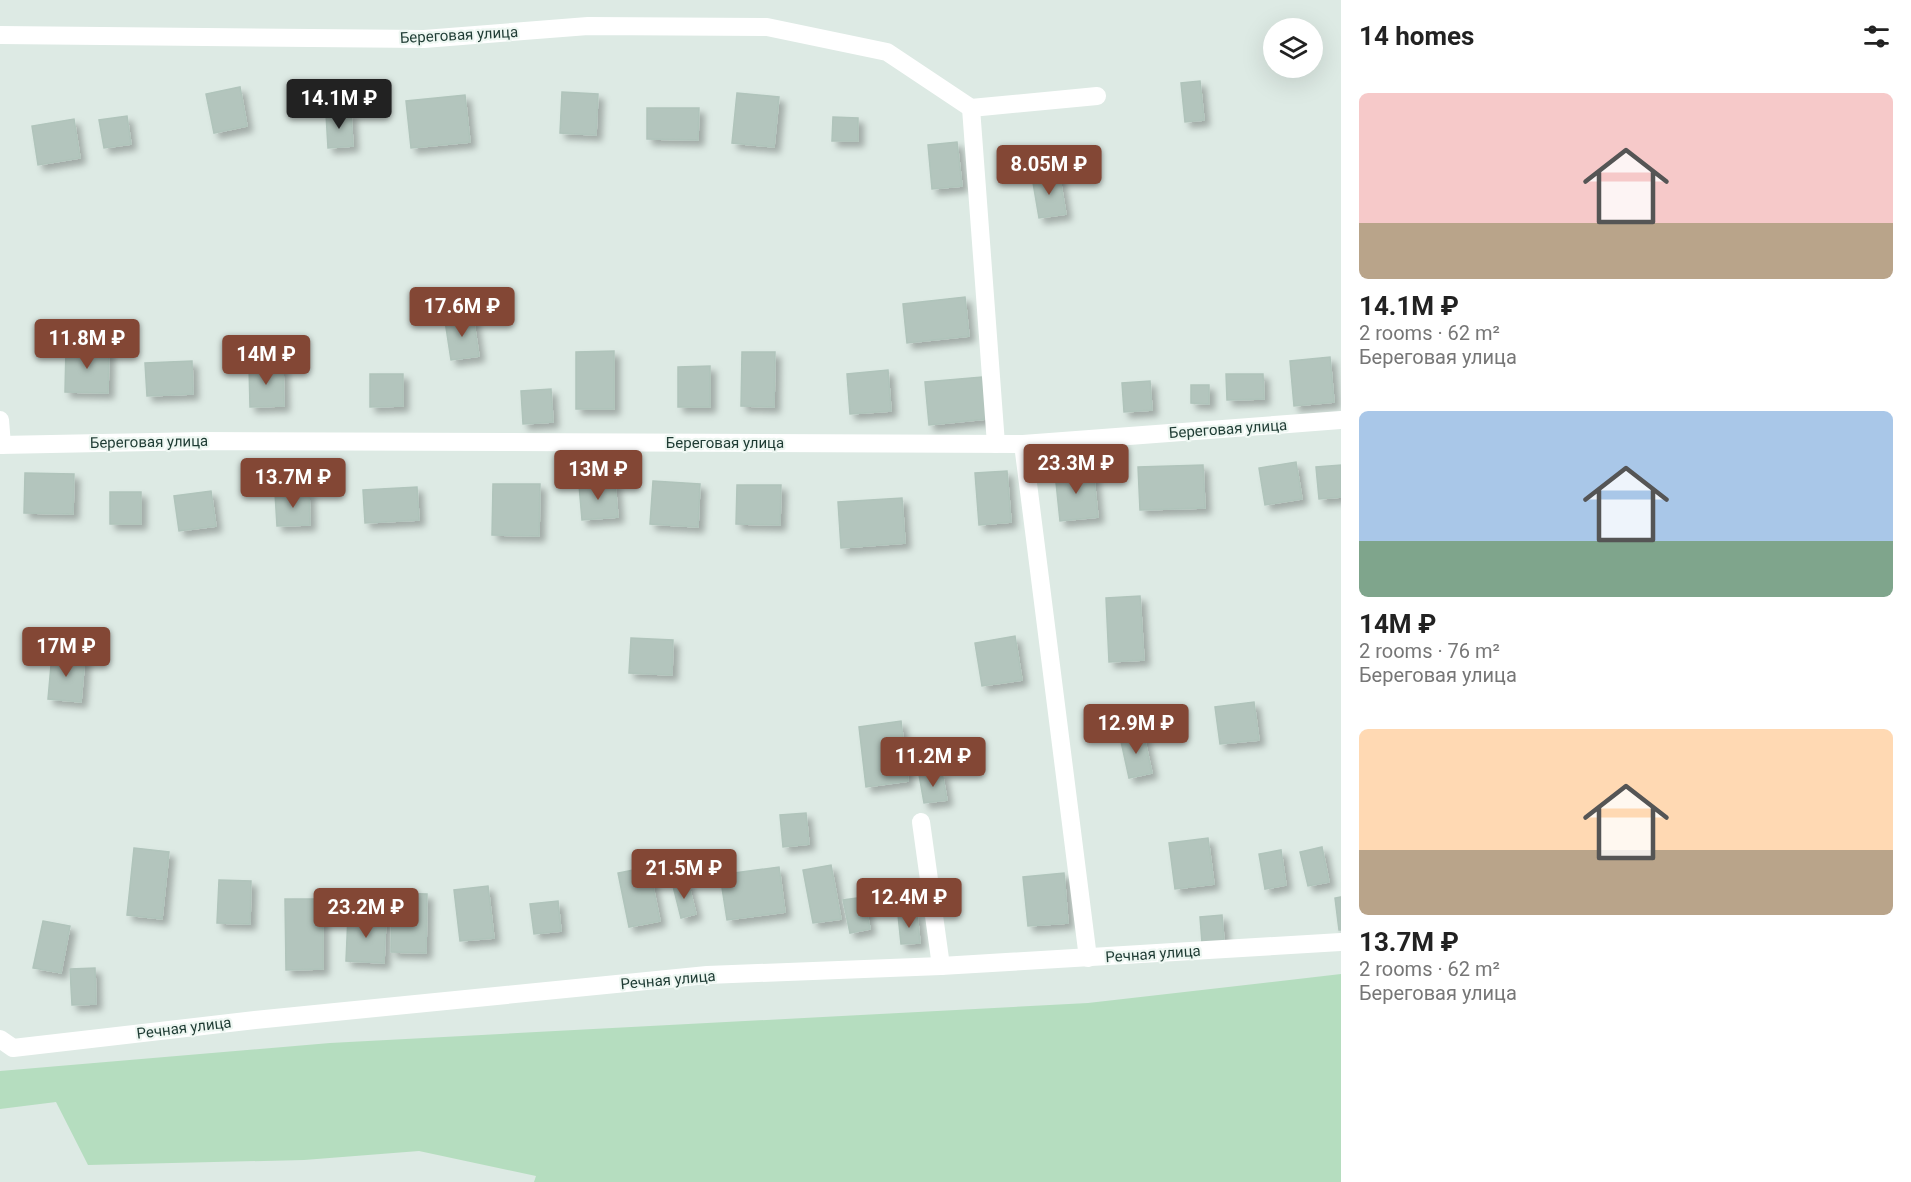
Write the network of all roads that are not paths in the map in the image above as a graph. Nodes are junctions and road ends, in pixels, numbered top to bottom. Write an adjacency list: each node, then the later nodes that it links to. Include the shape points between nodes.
1 (0, 34): 3 (street, Береговая улица, via 424,39 588,26 767,27 887,52)
2 (1097, 96): 3 (street)
3 (970, 108): 6 (street)
4 (0, 420): 8 (street)
5 (1341, 420): 7 (street, Береговая улица)
6 (996, 444): 7 (street, Береговая улица); 8 (street, Береговая улица, via 203,441)
7 (1023, 444): 11 (street)
8 (1, 445)
9 (921, 822): 12 (street)
10 (1341, 942): 11 (street, Речная улица)
11 (1088, 958): 12 (street, Речная улица)
12 (941, 966): 13 (street, Речная улица, via 707,975 13,1048)
13 (0, 1039)

